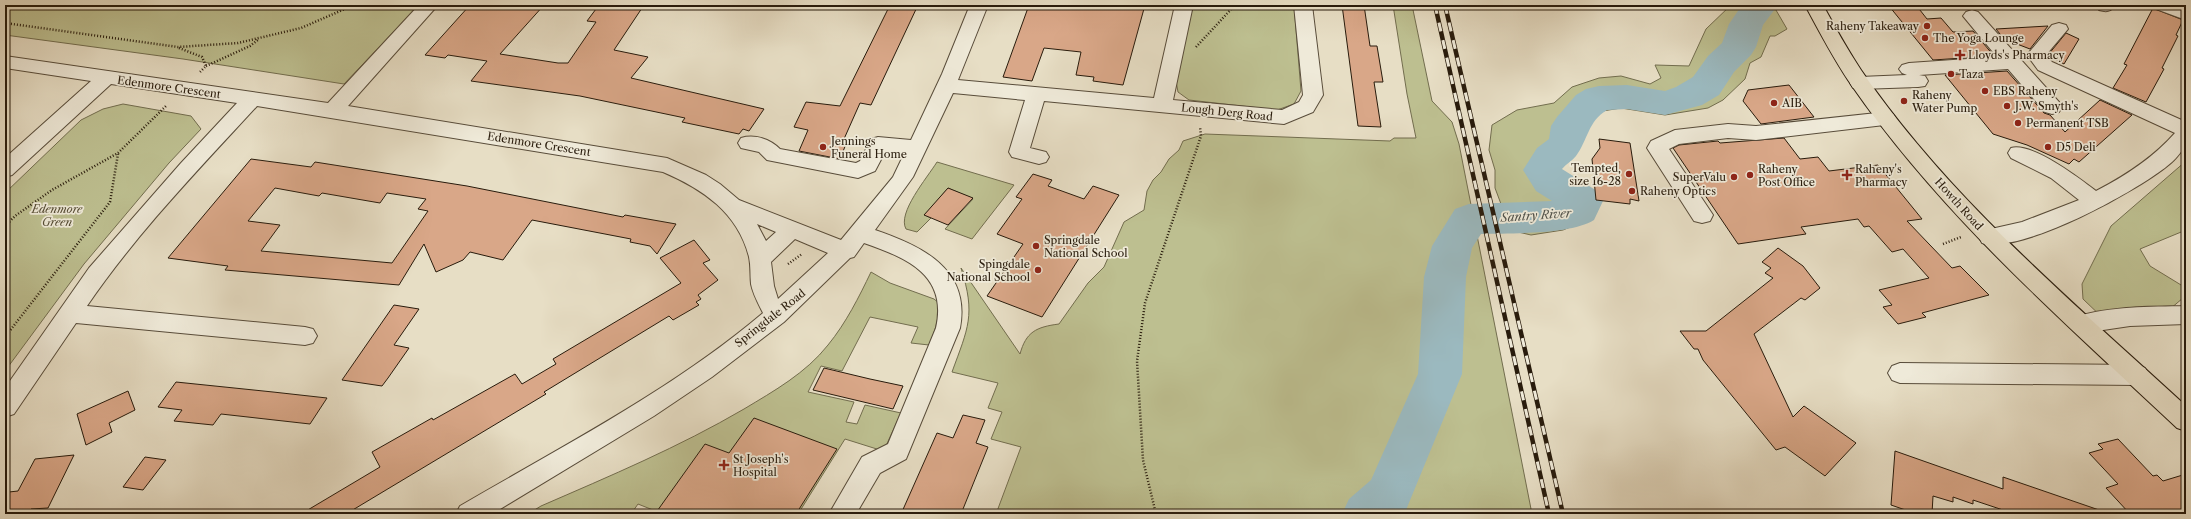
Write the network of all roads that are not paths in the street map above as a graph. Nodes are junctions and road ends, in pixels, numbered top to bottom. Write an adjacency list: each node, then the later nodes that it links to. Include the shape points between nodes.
1 (429, 5): 19 (street)
2 (979, 5): 14 (street, Springdale Road)
3 (1184, 5): 17 (street)
4 (1303, 5): 17 (street, Lough Derg Road, via 1313,95 1306,107 1284,117)
5 (2162, 5): 7 (street)
6 (1815, 7): 13 (main road, Howth Road)
7 (2186, 14)
8 (1972, 16): 11 (street)
9 (2059, 29): 21 (street, via 2036,55 2045,66)
10 (5, 62): 12 (street, Edenmore Crescent)
11 (2012, 62): 13 (street); 18 (street)
12 (107, 78): 16 (street, Edenmore Crescent); 26 (street)
13 (1860, 83): 20 (main road, Howth Road)
14 (948, 86): 15 (street, Lough Derg Road); 23 (street, Springdale Road)
15 (1036, 94): 17 (street, Lough Derg Road); 25 (street, via 1019,152)
16 (252, 99): 19 (street, Edenmore Crescent); 35 (street, via 188,168 97,274)
17 (1162, 105)
18 (2052, 107)
19 (332, 110): 28 (street, Edenmore Crescent, via 667,165 694,176)
20 (1886, 119): 29 (street, via 1756,133 1728,131 1675,137 1658,146); 32 (main road, Howth Road)
21 (2186, 131): 27 (street, via 2165,157 2122,187)
22 (748, 143): 23 (street, via 765,146 774,154 858,172 868,166 878,144)
23 (917, 148): 31 (street, Springdale Road, via 901,181)
24 (2018, 153): 27 (street, via 2058,173)
25 (1039, 158)
26 (5, 170)
27 (2094, 201): 32 (street, via 2076,211 2025,230)
28 (734, 206): 30 (street, Edenmore Crescent); 34 (street, Edenmore Crescent, via 744,219)
29 (1702, 215)
30 (793, 229): 33 (street, Edenmore Crescent); 34 (street)
31 (862, 234): 33 (street, Springdale Road); 45 (street, via 914,255 932,268 945,286 951,308 948,328 897,451 871,466)
32 (1990, 237): 38 (main road, Howth Road)
33 (846, 251): 37 (street, Springdale Road)
34 (760, 259): 37 (street, Edenmore Crescent, via 764,294)
35 (70, 313): 39 (street); 42 (street)
36 (2186, 315): 38 (street, via 2130,317)
37 (776, 316): 44 (street, Springdale Road, via 685,383 637,414)
38 (2083, 324): 41 (main road, Howth Road)
39 (305, 336)
40 (1900, 373): 41 (street)
41 (2137, 375): 43 (main road, Howth Road)
42 (5, 407)
43 (2186, 421)
44 (469, 514)
45 (842, 514)

